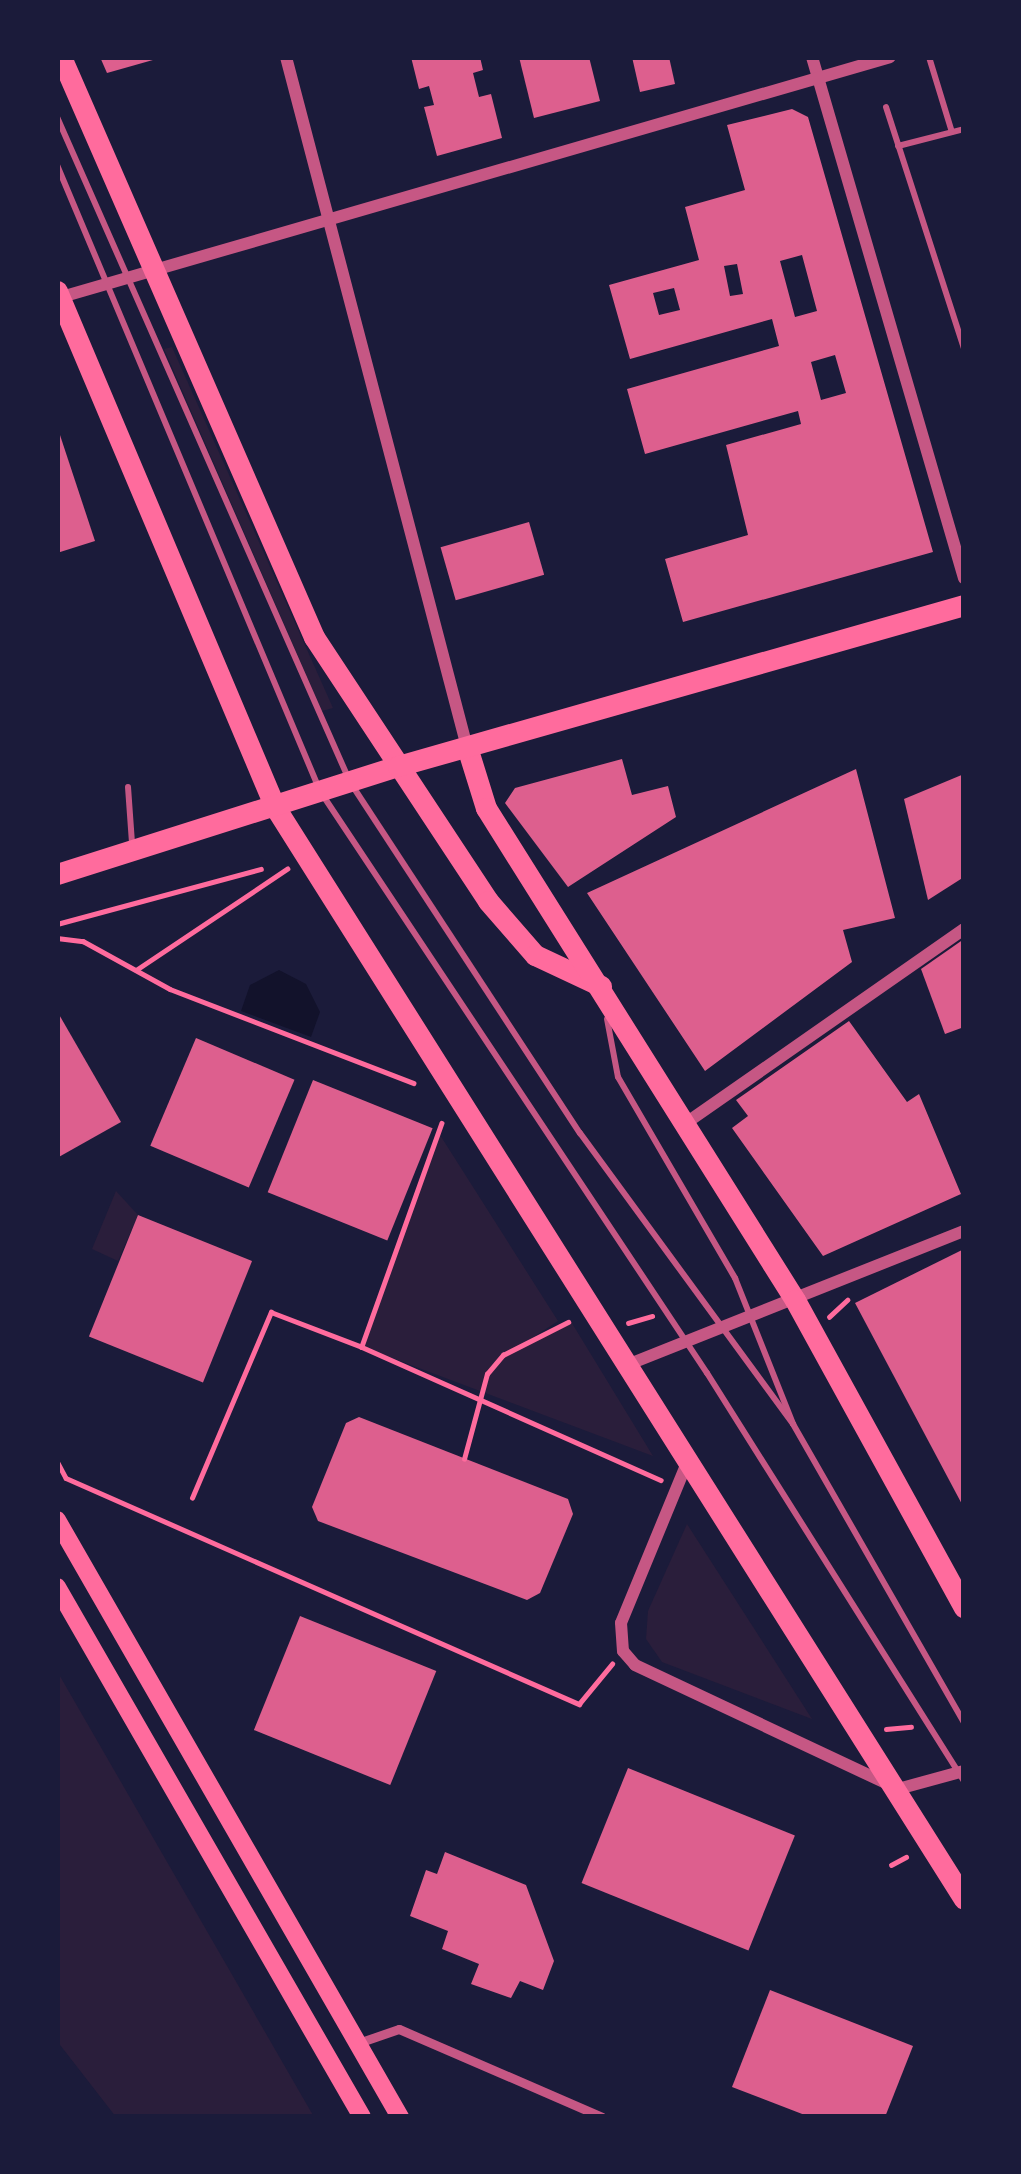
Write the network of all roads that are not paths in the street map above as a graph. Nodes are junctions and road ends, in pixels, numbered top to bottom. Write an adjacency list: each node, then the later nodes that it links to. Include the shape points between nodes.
1 (62, 57): 14 (main road)
2 (286, 57): 13 (street)
3 (812, 57): 6 (street)
4 (890, 57): 6 (street)
5 (929, 57): 10 (lane)
6 (817, 78): 13 (street); 19 (street)
7 (886, 106): 11 (lane)
8 (57, 117): 15 (lane)
9 (964, 129): 10 (lane)
10 (952, 132): 11 (lane)
11 (898, 146): 18 (lane)
12 (57, 165): 16 (lane)
13 (333, 216): 14 (street); 21 (street)
14 (151, 268): 15 (street); 22 (main road, via 314,637)
15 (126, 277): 16 (street); 23 (lane)
16 (103, 285): 17 (street); 25 (lane)
17 (58, 296): 26 (main road)
18 (964, 348)
19 (964, 578)
20 (964, 605): 21 (main road)
21 (467, 747): 22 (main road); 30 (main road, via 486,808)
22 (398, 766): 23 (main road); 30 (main road, via 488,901 536,955)
23 (350, 782): 25 (main road); 35 (lane)
24 (128, 787): 27 (lane)
25 (320, 791): 26 (main road); 36 (lane)
26 (275, 807): 27 (main road); 37 (main road)
27 (133, 852): 28 (main road)
28 (57, 874)
29 (964, 929): 31 (street)
30 (601, 986): 31 (main road); 34 (lane, via 618,1077)
31 (686, 1124): 33 (main road)
32 (964, 1231): 33 (street)
33 (795, 1300): 34 (street); 42 (main road)
34 (750, 1317): 35 (street); 38 (lane)
35 (719, 1329): 36 (street); 38 (lane)
36 (686, 1342): 37 (street); 44 (lane)
37 (632, 1363): 39 (main road)
38 (793, 1424): 43 (lane)
39 (690, 1457): 45 (main road); 45 (street, via 621,1622 623,1651 650,1677)
40 (57, 1520): 47 (main road)
41 (57, 1587): 48 (main road)
42 (964, 1608)
43 (964, 1722)
44 (962, 1775): 45 (street)
45 (898, 1789): 46 (main road)
46 (964, 1899)
47 (358, 2043): 49 (main road); 50 (street, via 399,2030)
48 (362, 2117)
49 (400, 2117)
50 (602, 2117)

